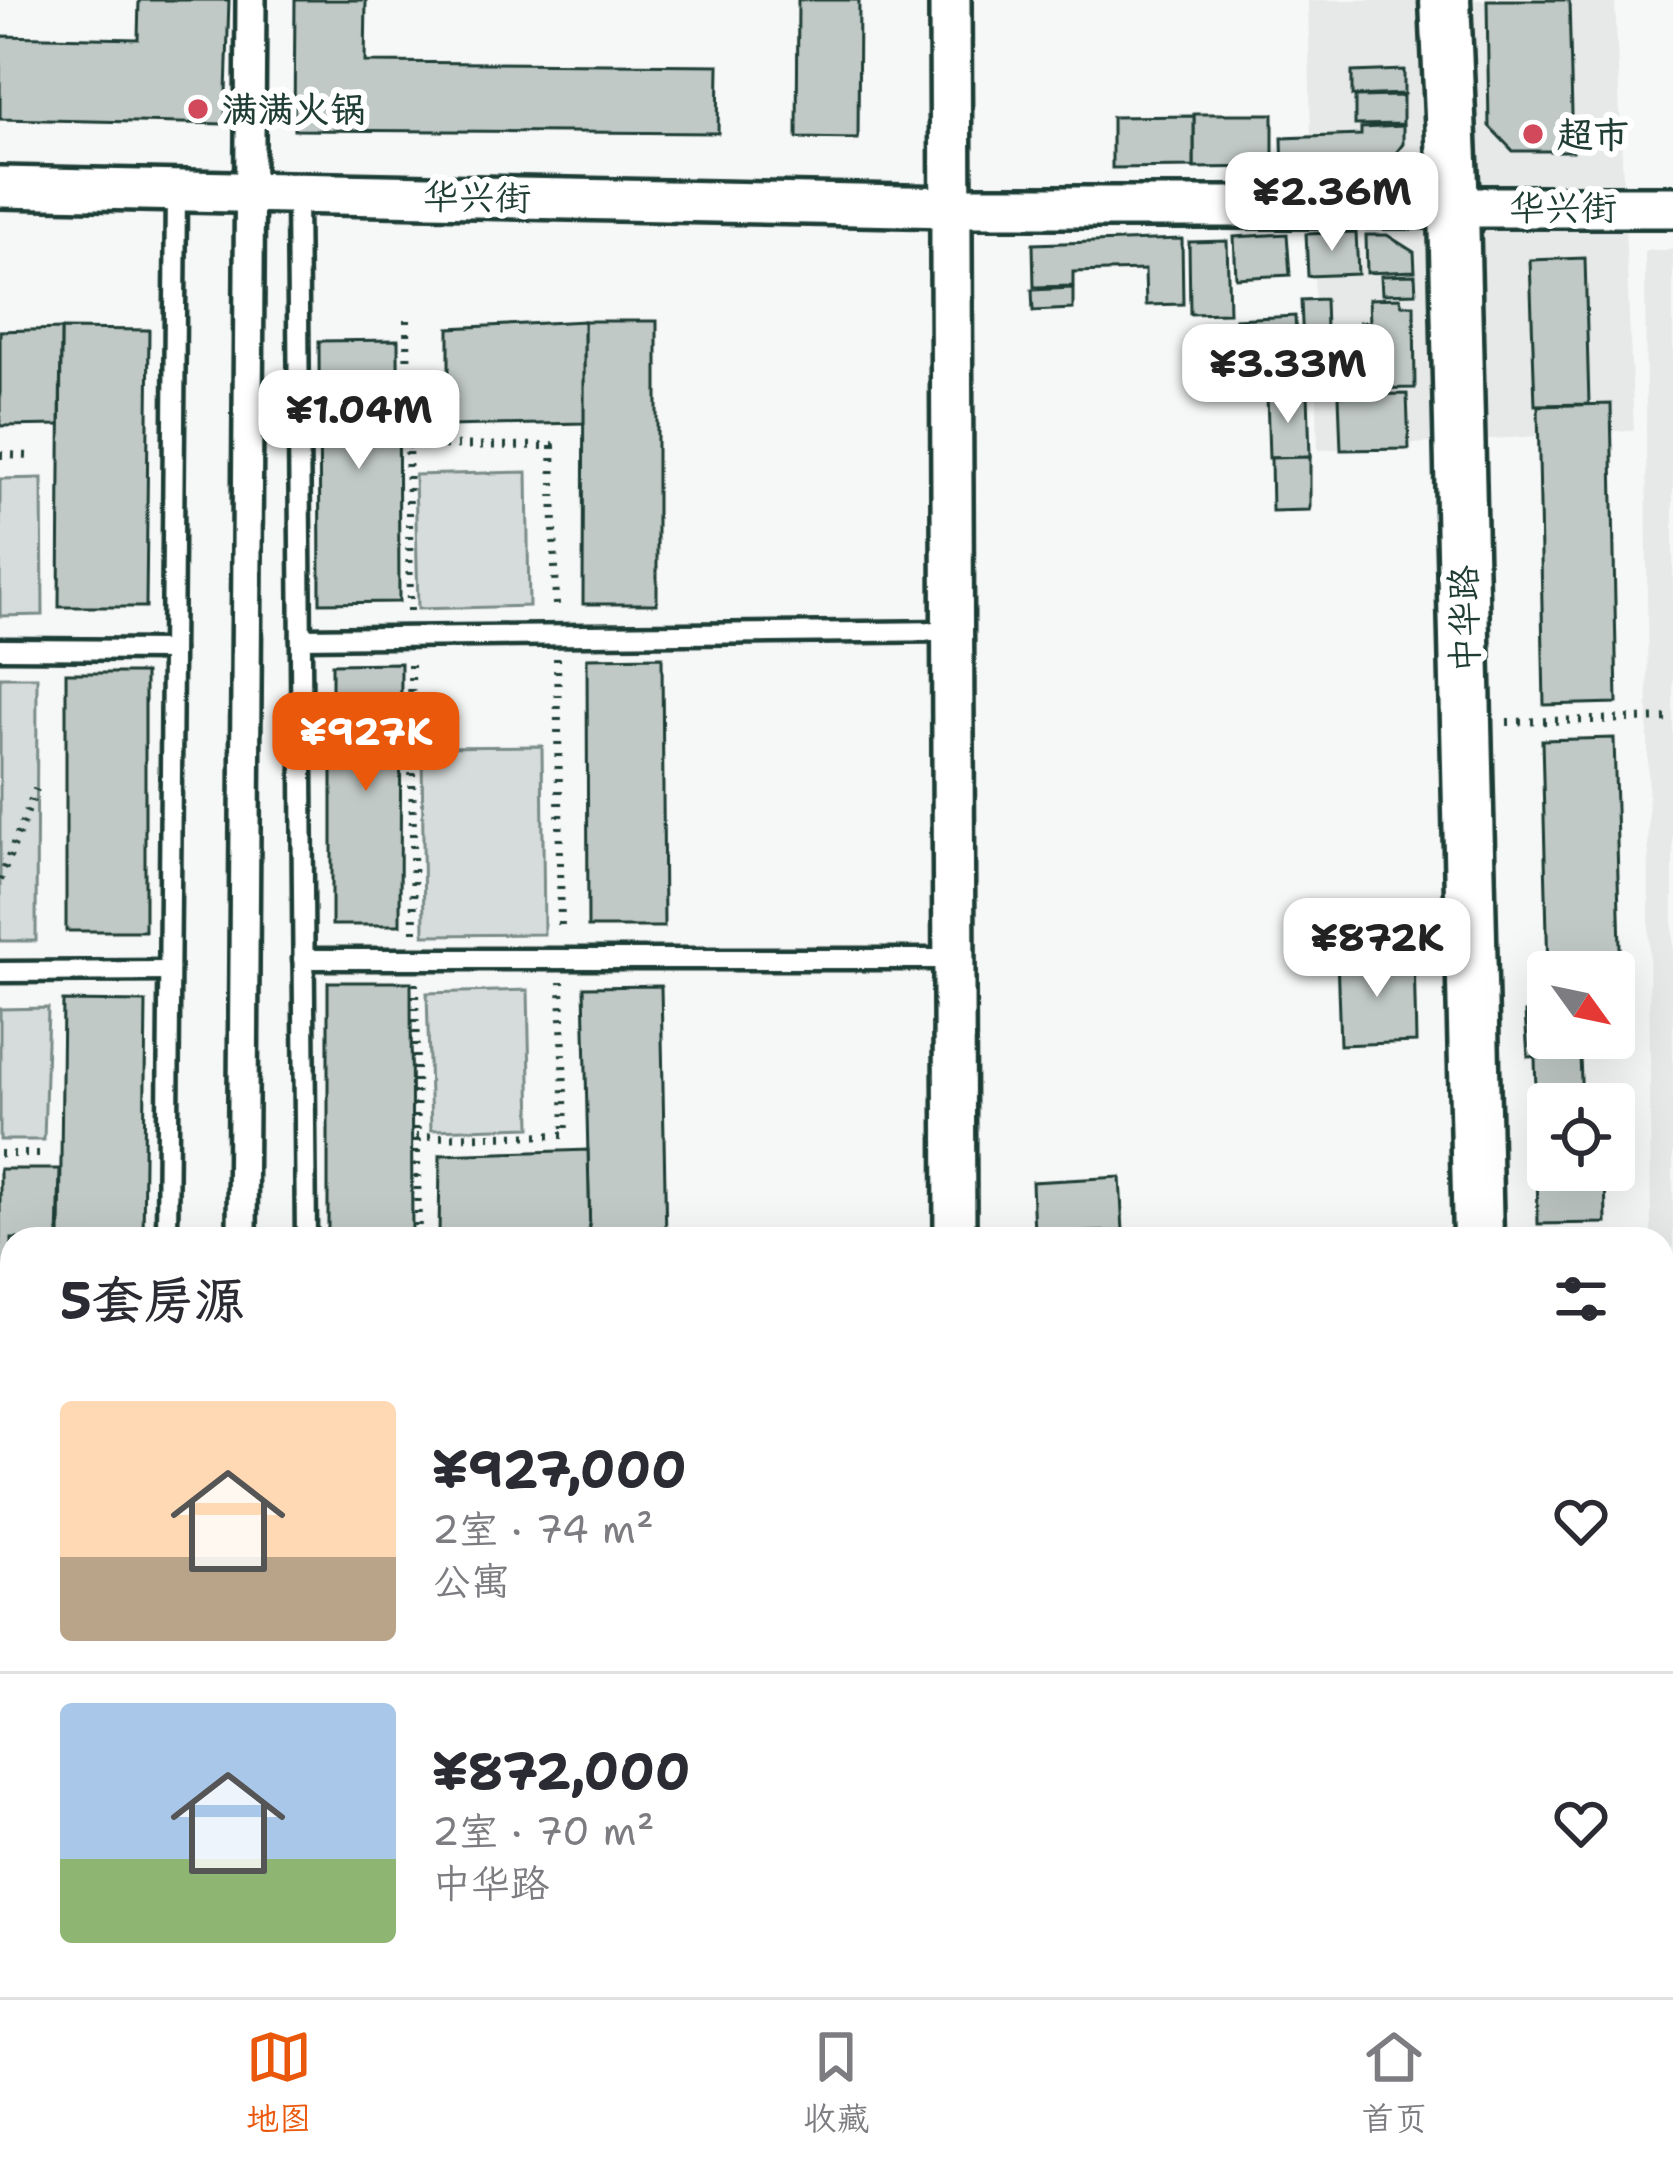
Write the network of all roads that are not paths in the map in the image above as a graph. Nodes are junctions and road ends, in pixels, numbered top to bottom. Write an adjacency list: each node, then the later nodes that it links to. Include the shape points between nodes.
1 (251, 0): 6 (street)
2 (950, 0): 8 (street)
3 (1445, 0): 9 (street, 中华路)
4 (0, 187): 5 (street, 华兴街)
5 (176, 191): 6 (street, 华兴街); 14 (lane)
6 (250, 193): 7 (street, 华兴街); 20 (street)
7 (297, 193): 8 (street, 华兴街); 12 (lane)
8 (953, 207): 9 (street, 华兴街); 11 (street)
9 (1454, 207): 10 (street, 华兴街); 23 (street, 中华路)
10 (1673, 207)
11 (954, 631): 12 (lane); 16 (street)
12 (301, 638): 15 (lane)
13 (0, 649): 14 (lane)
14 (172, 650): 17 (lane)
15 (303, 959): 16 (lane); 21 (lane)
16 (955, 959): 22 (street)
17 (170, 971): 18 (lane); 19 (lane)
18 (0, 972)
19 (167, 1227)
20 (242, 1227)
21 (306, 1227)
22 (955, 1227)
23 (1478, 1227)

